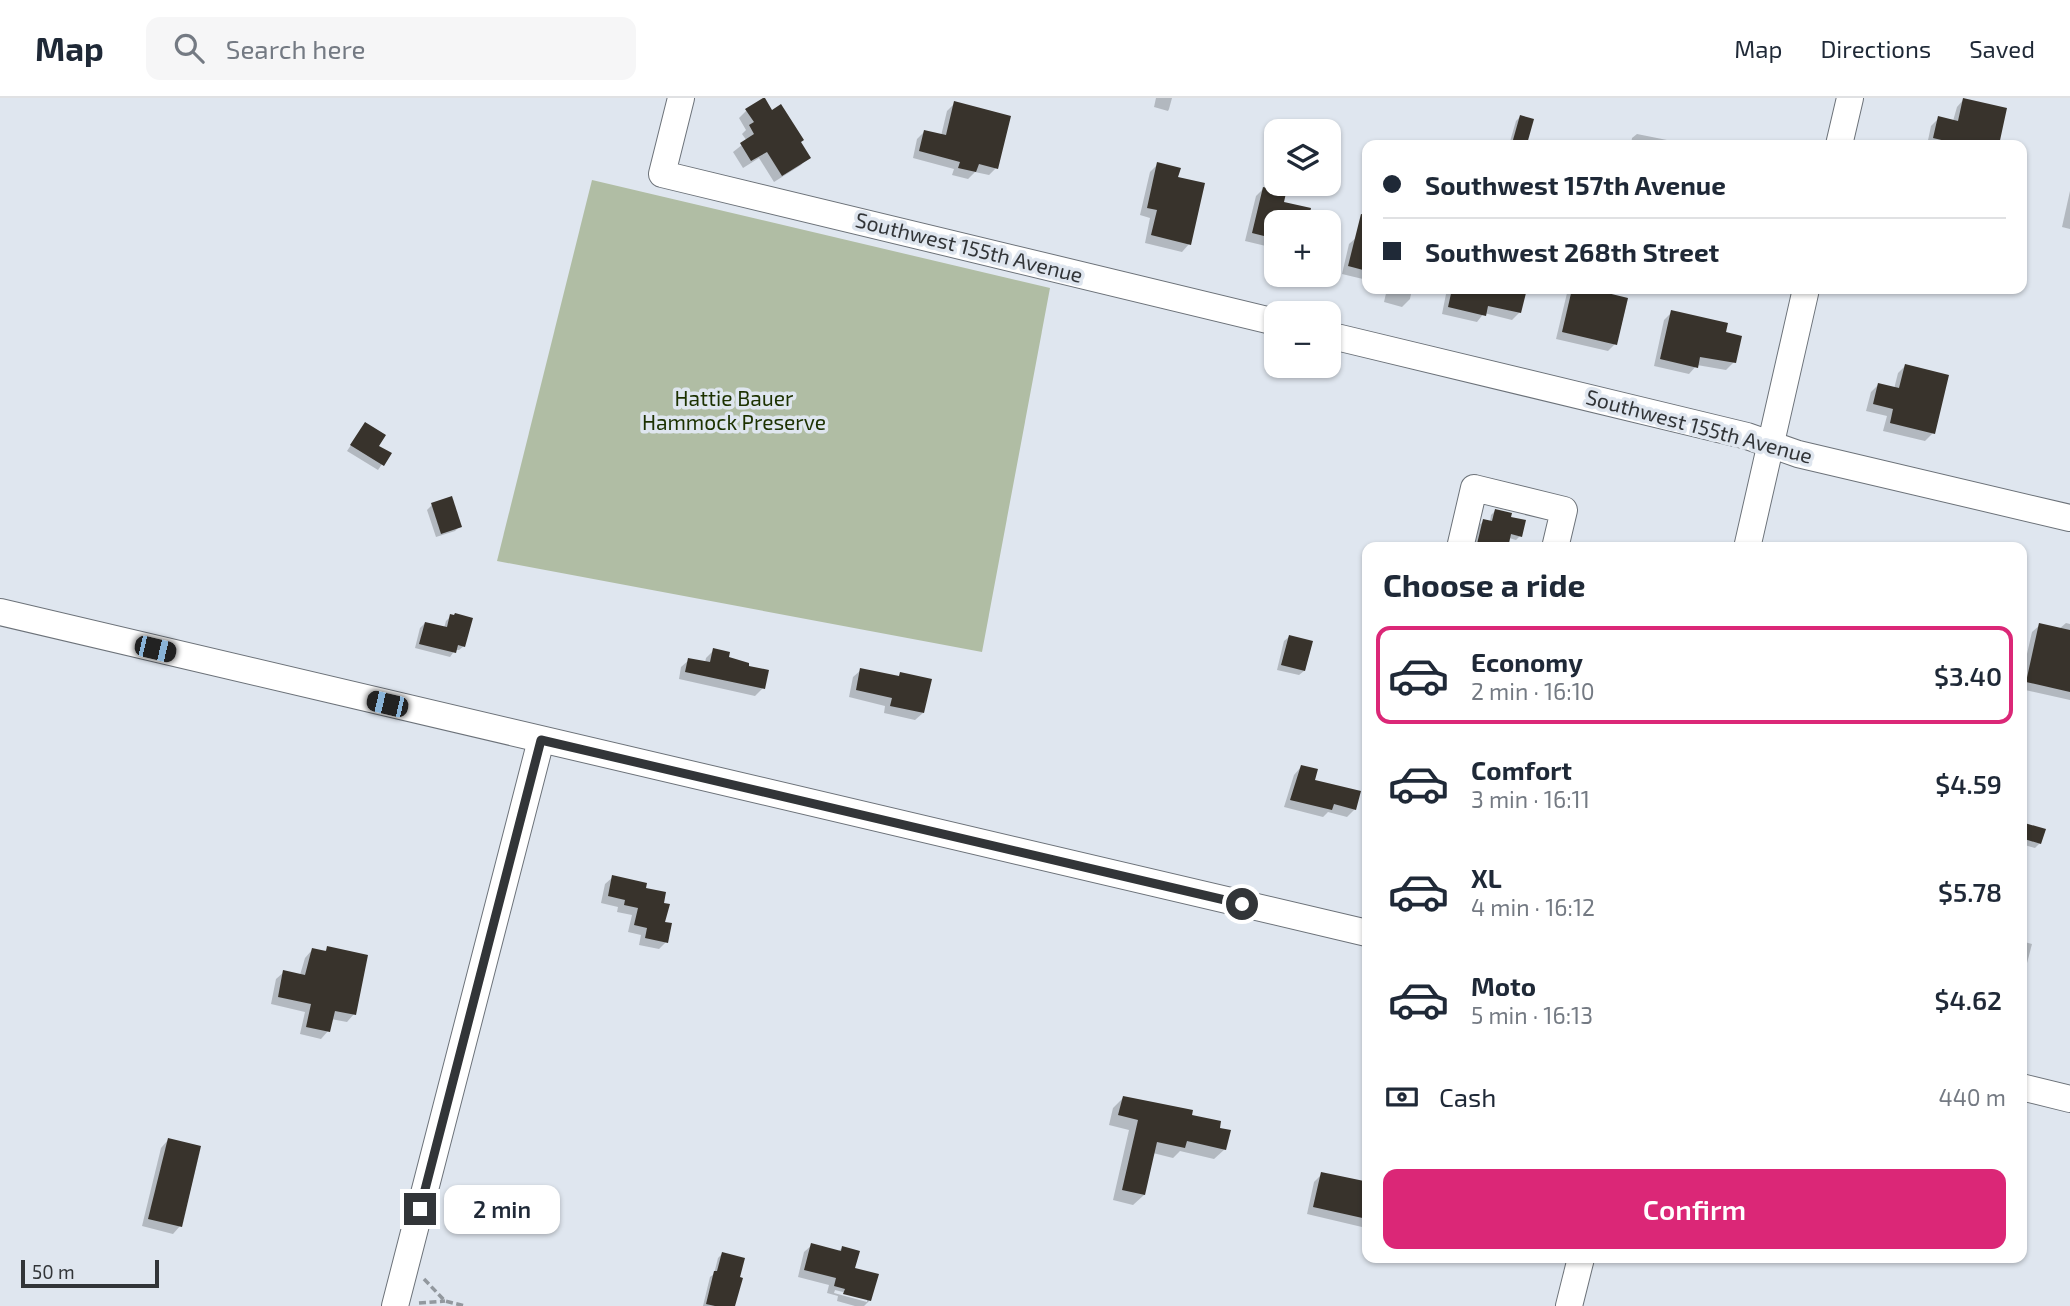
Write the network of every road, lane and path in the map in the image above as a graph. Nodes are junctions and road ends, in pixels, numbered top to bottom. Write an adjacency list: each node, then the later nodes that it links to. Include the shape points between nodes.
1 (681, 98): 5 (street, Southwest 155th Avenue, via 662,174)
2 (1850, 98): 3 (street)
3 (1840, 140)
4 (1805, 294): 7 (street)
5 (1264, 319)
6 (1341, 338): 7 (street, Southwest 155th Avenue)
7 (1771, 444): 8 (street, Southwest 155th Avenue); 11 (street)
8 (2070, 518)
9 (1461, 542): 10 (street, via 1474,488 1564,510)
10 (1556, 542)
11 (1748, 542)
12 (0, 612): 13 (street)
13 (541, 740): 14 (street); 17 (street)
14 (1362, 932)
15 (2027, 1088): 16 (street)
16 (2070, 1099)
17 (407, 1261): 19 (path); 20 (street)
18 (1580, 1263): 22 (street)
19 (445, 1301): 20 (path); 21 (path)
20 (404, 1305)
21 (465, 1306)
22 (1569, 1306)

